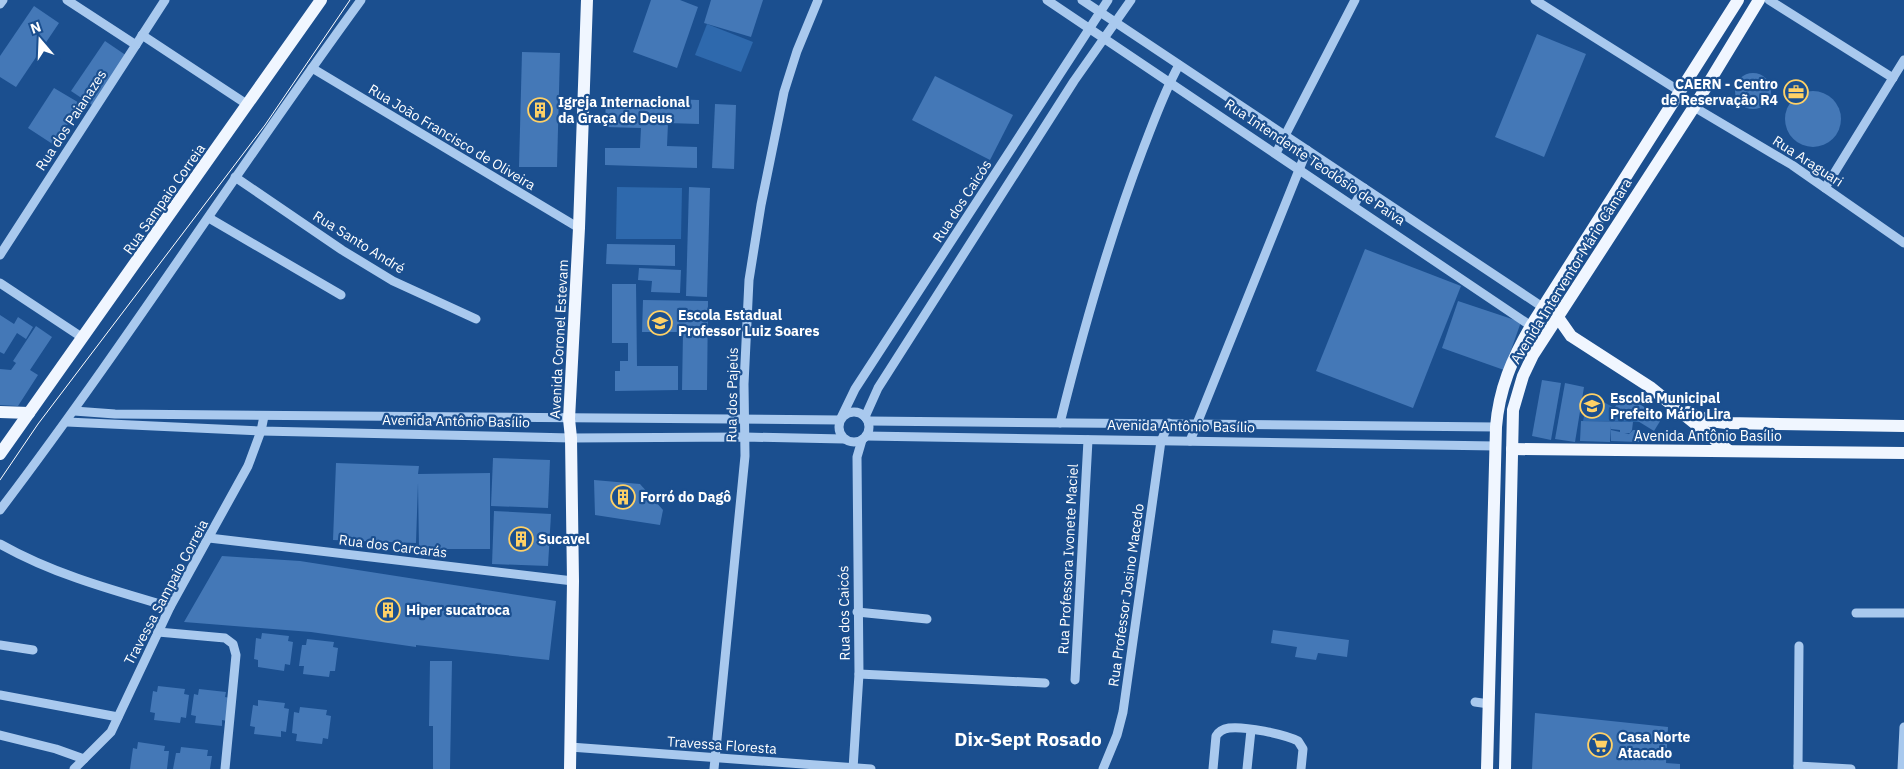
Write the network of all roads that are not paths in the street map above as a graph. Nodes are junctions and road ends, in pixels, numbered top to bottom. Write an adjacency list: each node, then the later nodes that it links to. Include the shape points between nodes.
1 (3, 0): 17 (street)
2 (67, 0): 23 (street)
3 (165, 0): 21 (street, Rua dos Paianazes)
4 (321, 0): 32 (main road, Rua Sampaio Correia)
5 (361, 0): 26 (street)
6 (587, 0): 43 (main road, Avenida Coronel Estevam)
7 (818, 0): 61 (street, Rua dos Pajeús, via 784,92 761,205 749,280)
8 (1047, 0): 20 (street, Rua Intendente Teodósio de Paiva)
9 (1082, 0): 18 (street, Rua Intendente Teodósio de Paiva)
10 (1108, 0): 18 (street, Rua dos Caicós)
11 (1131, 0): 19 (street)
12 (1355, 0): 34 (street)
13 (1535, 0): 31 (street)
14 (1738, 0): 31 (main road, Avenida Interventor Mário Câmara)
15 (1759, 0): 33 (main road, Avenida Interventor Mário Câmara)
16 (1769, 0): 28 (street)
17 (0, 4)
18 (1100, 12): 19 (street, Rua Intendente Teodósio de Paiva); 20 (street, Rua dos Caicós)
19 (1115, 23): 22 (street); 25 (street, Rua Intendente Teodósio de Paiva)
20 (1088, 29): 22 (street, Rua Intendente Teodósio de Paiva); 27 (street, Rua dos Caicós)
21 (142, 35): 23 (street, Rua dos Paianazes); 32 (street)
22 (1105, 39): 29 (street); 30 (street, Rua Intendente Teodósio de Paiva)
23 (136, 45): 45 (street, Rua dos Paianazes)
24 (1904, 60): 28 (street)
25 (1179, 65): 30 (street); 34 (street, Rua Intendente Teodósio de Paiva)
26 (312, 68): 38 (street); 43 (street, Rua João Francisco de Oliveira)
27 (1061, 74): 29 (street); 62 (street, Rua dos Caicós, via 855,389)
28 (1893, 78): 40 (street)
29 (1074, 81): 63 (street, via 878,388)
30 (1169, 83): 36 (street, Rua Intendente Teodósio de Paiva); 65 (street, via 1106,254)
31 (1681, 92): 48 (main road, Avenida Interventor Mário Câmara)
32 (248, 105): 54 (main road, Rua Sampaio Correia)
33 (1694, 107): 40 (street, Rua Araguari); 49 (main road, Avenida Interventor Mário Câmara)
34 (1286, 136): 35 (street, Rua Intendente Teodósio de Paiva); 36 (street)
35 (1307, 150): 37 (street); 39 (street, Rua Intendente Teodósio de Paiva)
36 (1276, 153): 37 (street, Rua Intendente Teodósio de Paiva)
37 (1298, 168): 41 (street, Rua Intendente Teodósio de Paiva); 67 (street)
38 (235, 177): 42 (street); 50 (street, Rua Santo André, via 342,250 394,281)
39 (1364, 188): 41 (street); 48 (street, Rua Intendente Teodósio de Paiva)
40 (1825, 188): 44 (street, Rua Araguari)
41 (1354, 205): 51 (street, Rua Intendente Teodósio de Paiva)
42 (209, 218): 47 (street); 56 (street)
43 (579, 228): 60 (main road, Avenida Coronel Estevam)
44 (1904, 243)
45 (0, 255)
46 (0, 283): 54 (street)
47 (341, 295)
48 (1544, 308): 49 (main road, Rua Intendente Teodósio de Paiva); 51 (main road, Avenida Interventor Mário Câmara)
49 (1557, 316): 52 (main road, Avenida Interventor Mário Câmara); 53 (main road, Rua Intendente Teodósio de Paiva)
50 (476, 319)
51 (1531, 326): 52 (main road, Rua Intendente Teodósio de Paiva); 69 (main road, Avenida Interventor Mário Câmara, via 1506,376)
52 (1546, 334): 53 (main road, Rua Intendente Teodósio de Paiva); 81 (main road, Avenida Interventor Mário Câmara, via 1532,355 1516,396)
53 (1571, 336): 55 (main road, Rua Intendente Teodósio de Paiva)
54 (83, 338): 58 (main road, Rua Sampaio Correia)
55 (1674, 406): 68 (main road, Avenida Antônio Basílio, via 1726,423); 82 (main road, Rua Intendente Teodósio de Paiva)
56 (74, 411): 59 (street, Avenida Antônio Basílio); 64 (street)
57 (0, 412): 58 (main road)
58 (29, 413): 72 (main road, Rua Sampaio Correia)
59 (264, 416): 60 (street, Avenida Antônio Basílio); 70 (street, Travessa Sampaio Correia)
60 (569, 419): 61 (street, Avenida Antônio Basílio); 74 (main road, Avenida Coronel Estevam)
61 (744, 419): 62 (street, Avenida Antônio Basílio); 73 (street, Rua dos Pajeús)
62 (840, 419): 63 (street, via 850,412 861,414); 77 (street, via 838,431)
63 (866, 419): 65 (street, Avenida Antônio Basílio); 75 (street, via 868,432)
64 (67, 422): 70 (street, Avenida Antônio Basílio); 86 (street)
65 (1060, 422): 66 (street, Avenida Antônio Basílio)
66 (1169, 423): 67 (street, Avenida Antônio Basílio); 78 (street, Rua Professor Josino Macedo)
67 (1199, 423): 69 (street, Avenida Antônio Basílio); 79 (street)
68 (1904, 426)
69 (1496, 427): 80 (main road, Avenida Interventor Mário Câmara)
70 (261, 431): 74 (street, Avenida Antônio Basílio); 87 (street, Travessa Sampaio Correia, via 248,466)
71 (0, 434): 72 (main road)
72 (14, 435): 84 (main road, Rua Sampaio Correia)
73 (745, 437): 74 (street, Avenida Antônio Basílio); 77 (street, Avenida Antônio Basílio); 112 (street, Rua dos Pajeús)
74 (571, 438): 89 (main road, Avenida Coronel Estevam)
75 (864, 438): 76 (street, Avenida Antônio Basílio); 77 (street); 85 (street, Rua dos Caicós)
76 (1088, 440): 78 (street, Avenida Antônio Basílio); 100 (street, Rua Professora Ivonete Maciel)
77 (846, 441): 85 (street)
78 (1161, 441): 79 (street, Avenida Antônio Basílio); 120 (street, Rua Professor Josino Macedo, via 1129,682 1117,735)
79 (1190, 442): 80 (street, Avenida Antônio Basílio)
80 (1496, 446): 104 (main road, Avenida Interventor Mário Câmara)
81 (1512, 450): 82 (main road, Avenida Antônio Basílio); 105 (main road, Avenida Interventor Mário Câmara)
82 (1730, 451): 83 (main road, Avenida Antônio Basílio)
83 (1904, 453)
84 (0, 454)
85 (857, 457): 91 (street, Rua dos Caicós)
86 (0, 510)
87 (209, 538): 89 (street, Rua dos Carcarás); 90 (street, Travessa Sampaio Correia)
88 (0, 544): 90 (street, via 73,578)
89 (573, 581): 110 (main road, Avenida Coronel Estevam)
90 (170, 607): 95 (street, Travessa Sampaio Correia)
91 (857, 612): 94 (street); 99 (street, Rua dos Caicós)
92 (1856, 613): 93 (street)
93 (1904, 613)
94 (927, 619)
95 (158, 632): 106 (street, Travessa Sampaio Correia); 116 (street, via 225,638 233,644 236,655)
96 (0, 644): 98 (street)
97 (1799, 646): 113 (street)
98 (33, 650)
99 (859, 674): 101 (street); 114 (street, Rua dos Caicós)
100 (1075, 680)
101 (1045, 683)
102 (0, 695): 106 (street)
103 (1475, 702): 104 (street)
104 (1489, 705): 105 (main road); 124 (main road, Avenida Interventor Mário Câmara)
105 (1506, 709): 125 (main road, Avenida Interventor Mário Câmara)
106 (118, 717): 111 (street, Travessa Sampaio Correia, via 110,732)
107 (1904, 727): 127 (street)
108 (1251, 730): 121 (street, via 1231,727 1219,731 1214,742); 122 (street); 123 (street, via 1298,741 1303,749)
109 (0, 735): 111 (street, via 56,748)
110 (570, 747): 112 (street, Travessa Floresta); 117 (main road, Avenida Coronel Estevam)
111 (84, 759): 115 (street, Travessa Sampaio Correia)
112 (716, 759): 114 (street, Travessa Floresta); 118 (street, Rua dos Pajeús)
113 (1798, 767): 126 (street)
114 (853, 768): 119 (street, Travessa Floresta)
115 (74, 769)
116 (225, 769)
117 (570, 769)
118 (714, 769)
119 (871, 769)
120 (1103, 769)
121 (1213, 769)
122 (1247, 769)
123 (1301, 769)
124 (1487, 769)
125 (1505, 769)
126 (1851, 769)
127 (1902, 769)

